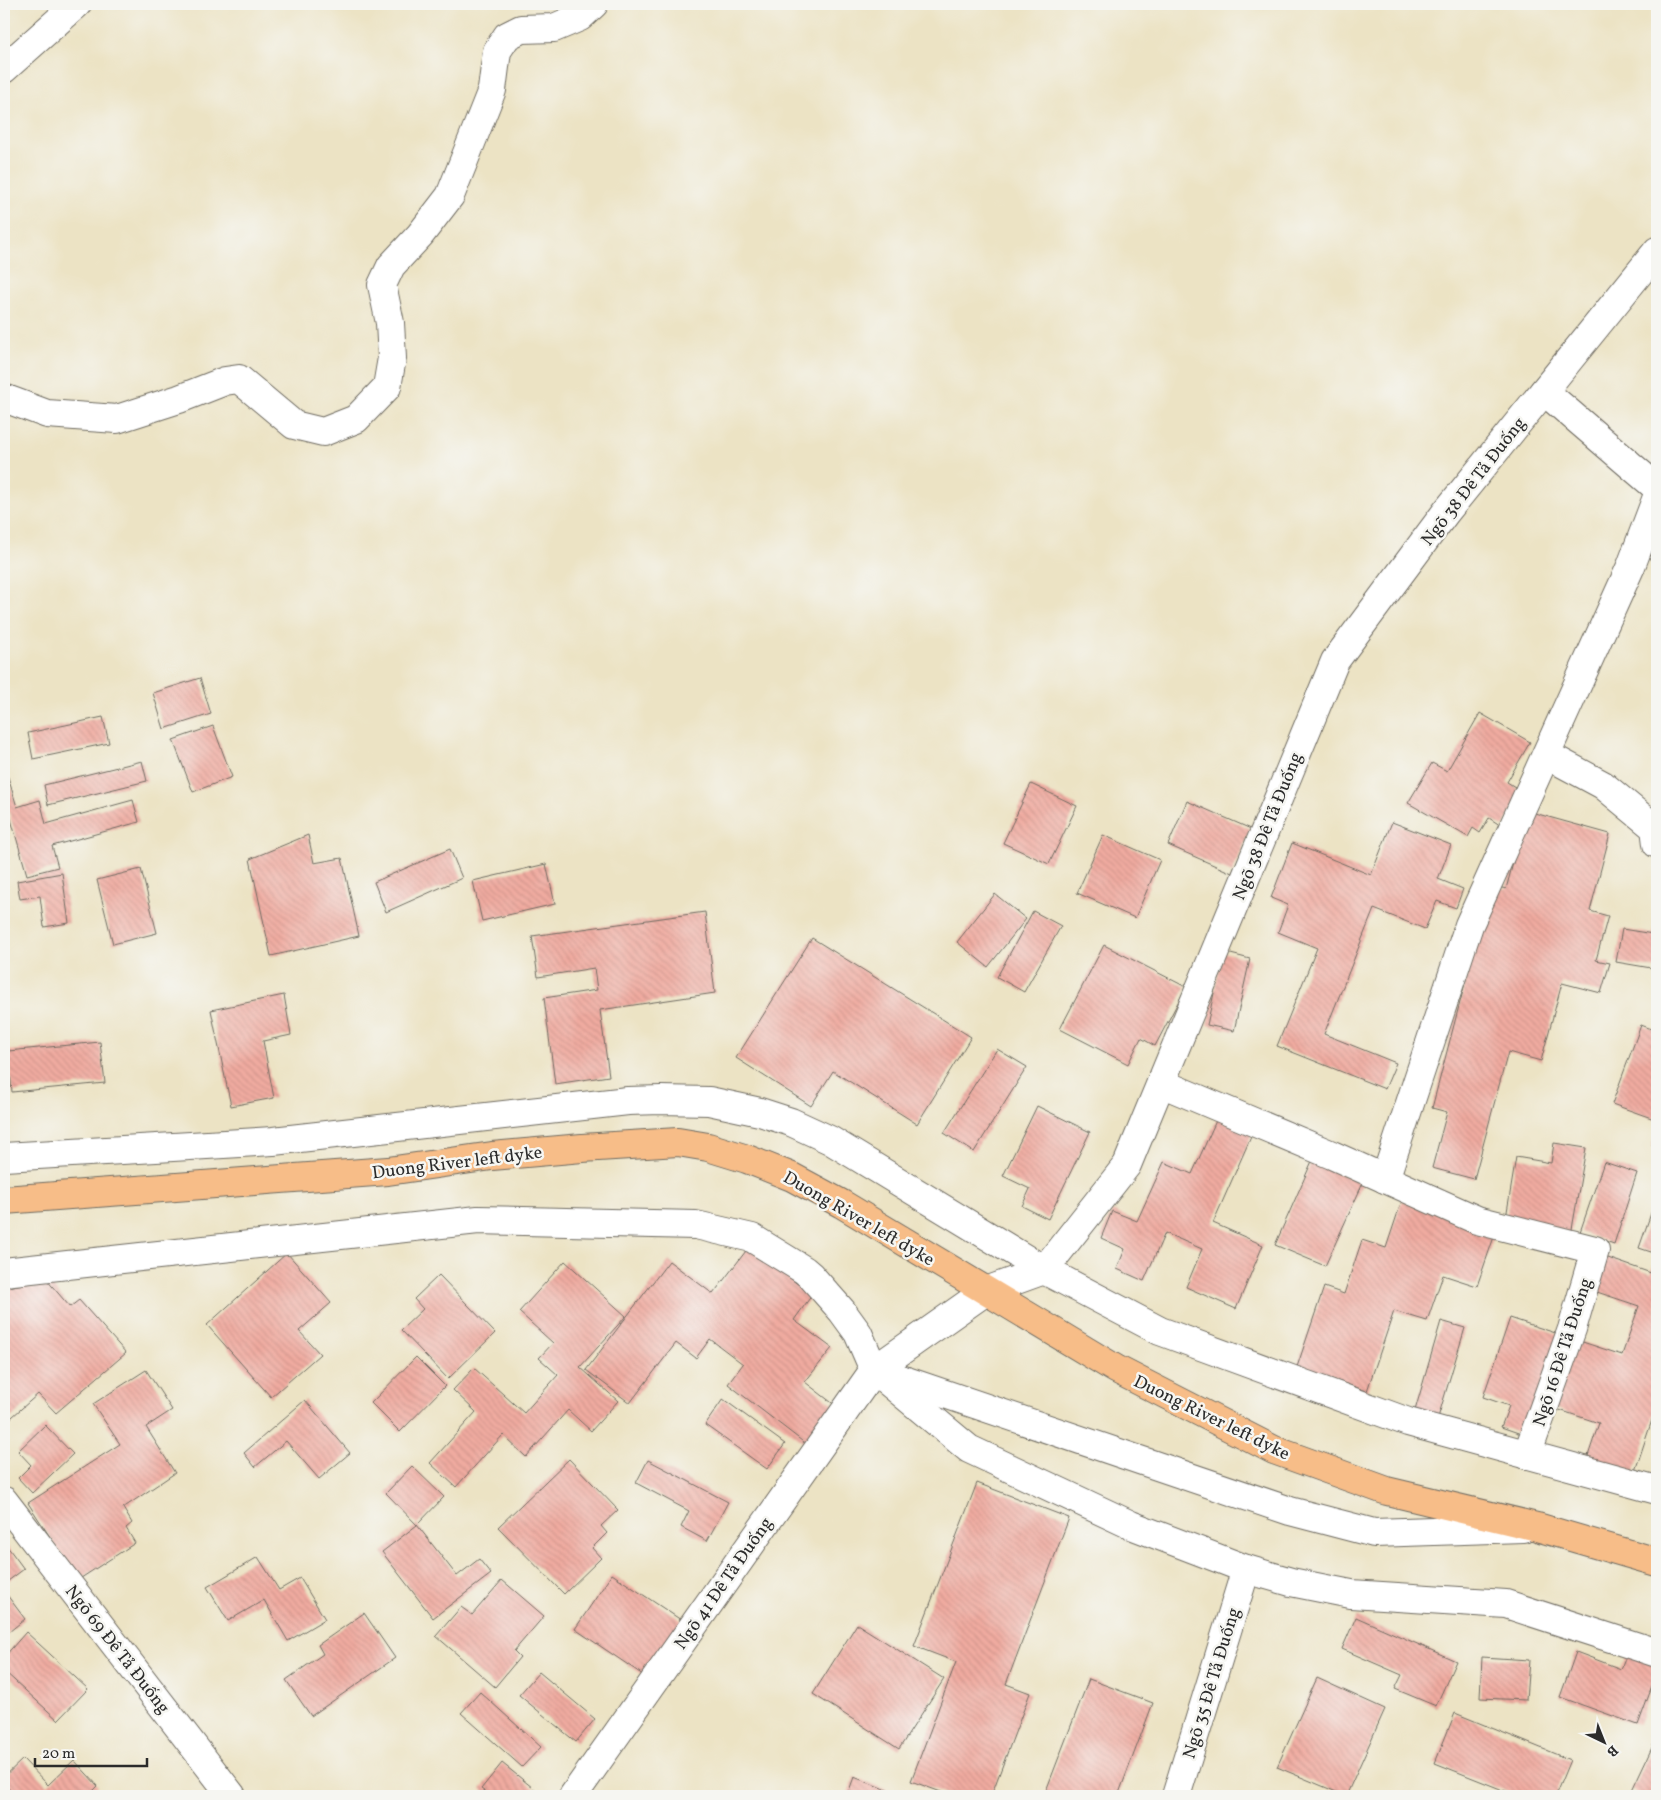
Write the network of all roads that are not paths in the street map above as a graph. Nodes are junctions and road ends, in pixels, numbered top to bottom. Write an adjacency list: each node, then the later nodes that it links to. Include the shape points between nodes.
1 (77, 4): 3 (street)
2 (594, 4): 6 (street, via 580,17 554,28 521,29 507,36 497,51 492,90 450,196 391,266 382,285 390,323 392,358 387,387 356,420 323,432 294,425 239,379 225,380 180,399 116,419 47,414)
3 (4, 69)
4 (1657, 251): 5 (street, Ngõ 38 Đê Tả Đuống)
5 (1544, 390): 7 (street); 11 (street, Ngõ 38 Đê Tả Đuống, via 1446,512 1335,661)
6 (4, 398)
7 (1657, 488)
8 (1657, 497): 9 (street, via 1631,566)
9 (1546, 755): 10 (street, via 1603,785 1655,828); 13 (street, via 1469,925)
10 (1657, 844)
11 (1161, 1083): 13 (street); 15 (street, Ngõ 38 Đê Tả Đuống, via 1127,1165)
12 (4, 1157): 15 (street, via 272,1141 628,1101 709,1101 760,1112 830,1140)
13 (1385, 1179): 19 (street, Ngõ 16 Đê Tả Đuống, via 1477,1220 1595,1250 1572,1329)
14 (4, 1200): 17 (main road, Duong River left dyke, via 388,1171 492,1156 678,1142 708,1147 792,1177)
15 (1044, 1270): 17 (street); 19 (street, via 1160,1331 1408,1422)
16 (4, 1272): 18 (street, via 478,1220 696,1224 752,1238 804,1270 858,1333)
17 (986, 1291): 18 (street); 22 (main road, Duong River left dyke, via 1116,1370 1274,1450 1387,1491)
18 (874, 1370): 22 (street, via 1290,1511 1374,1533); 24 (street, via 969,1449 1131,1525); 27 (street, Ngõ 41 Đê Tả Đuống)
19 (1527, 1455): 20 (street)
20 (1657, 1490)
21 (4, 1501): 26 (street, Ngõ 69 Đê Tả Đuống)
22 (1537, 1527): 23 (main road, Duong River left dyke)
23 (1657, 1562)
24 (1246, 1569): 25 (street, via 1351,1594 1506,1604); 28 (street, Ngõ 35 Đê Tả Đuống)
25 (1657, 1653)
26 (232, 1796)
27 (572, 1796)
28 (1176, 1796)

